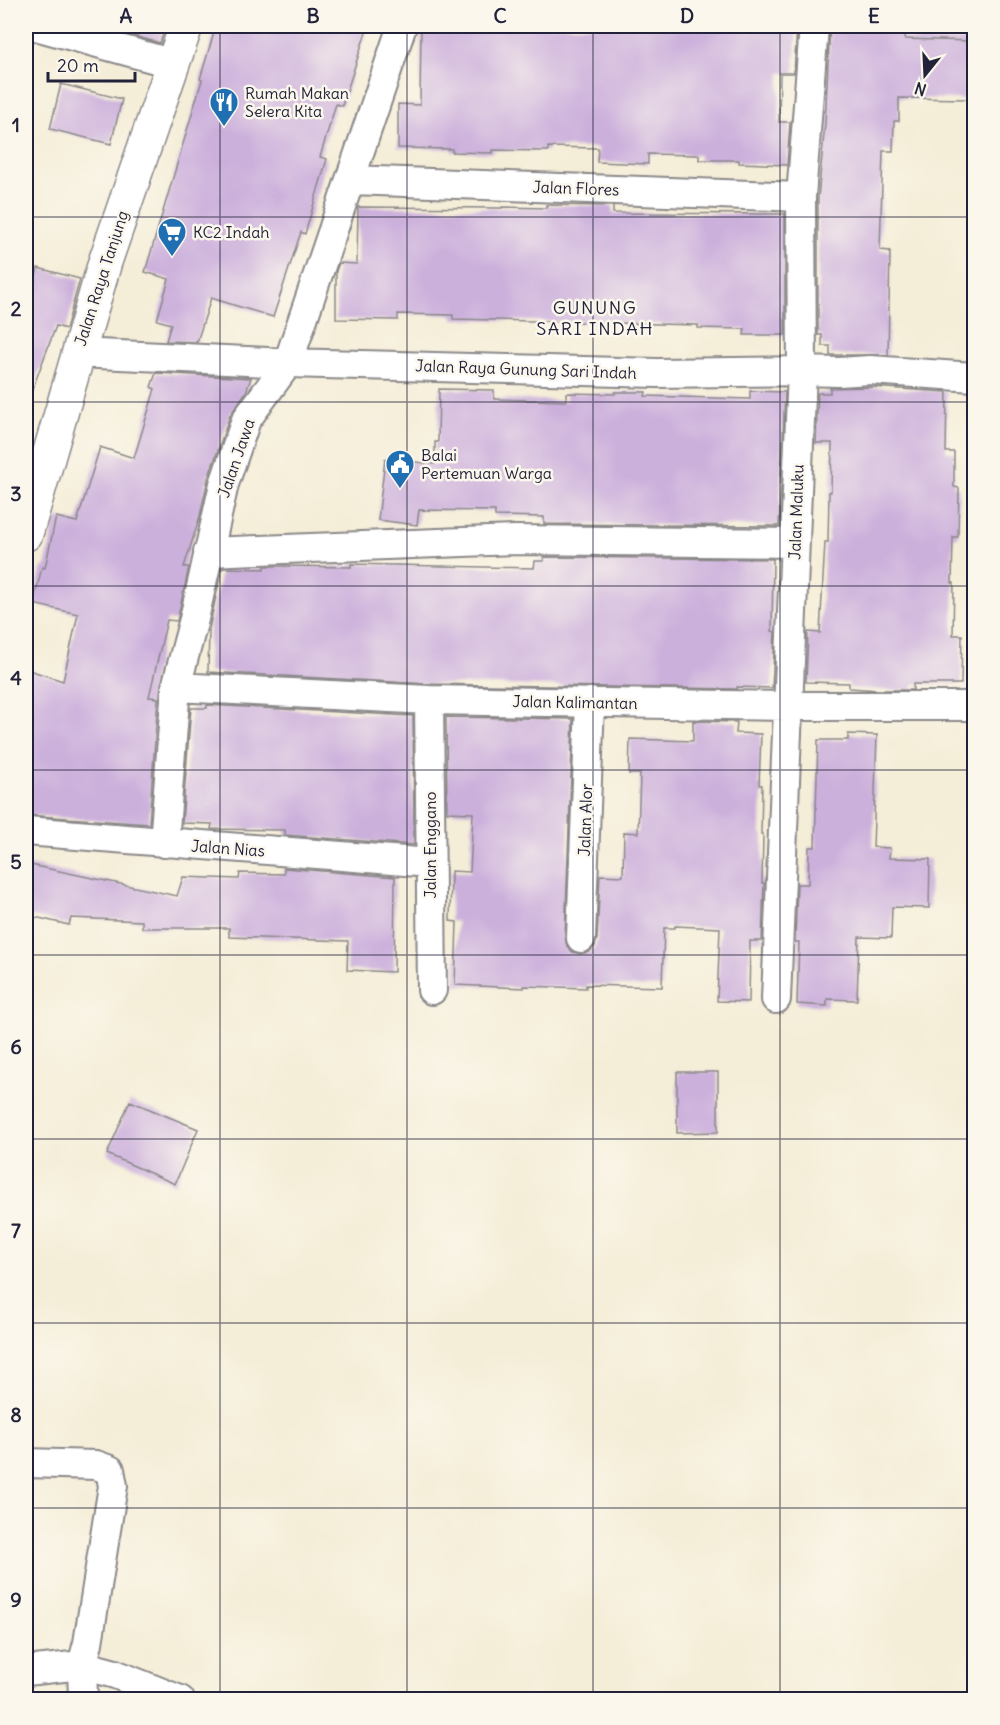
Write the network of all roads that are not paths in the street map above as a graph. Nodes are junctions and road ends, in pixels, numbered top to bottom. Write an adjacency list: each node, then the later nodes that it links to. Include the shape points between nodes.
1 (36, 26): 5 (street)
2 (186, 26): 5 (main road, Jalan Raya Tanjung)
3 (402, 26): 6 (street, Jalan Jawa)
4 (814, 26): 7 (street, Jalan Maluku)
5 (174, 64): 8 (main road, Jalan Raya Tanjung)
6 (351, 180): 7 (street, Jalan Flores); 9 (street, Jalan Jawa)
7 (801, 197): 10 (street, Jalan Maluku)
8 (77, 353): 9 (street, Jalan Raya Gunung Sari Indah); 12 (main road, Jalan Raya Tanjung)
9 (288, 363): 10 (street, Jalan Raya Gunung Sari Indah, via 657,373); 14 (street, Jalan Jawa, via 246,420 224,484)
10 (802, 371): 11 (street, Jalan Raya Gunung Sari Indah, via 870,370); 13 (street, Jalan Maluku)
11 (975, 377)
12 (26, 534)
13 (794, 543): 14 (street, via 514,540); 18 (street, Jalan Maluku)
14 (208, 552): 15 (street, Jalan Jawa)
15 (176, 687): 16 (street, Jalan Kalimantan); 21 (street, Jalan Jawa)
16 (429, 700): 17 (street, Jalan Kalimantan); 22 (street, Jalan Enggano)
17 (590, 702): 18 (street, Jalan Kalimantan); 23 (street, Jalan Alor)
18 (789, 706): 19 (street, Jalan Kalimantan); 25 (street, Jalan Maluku)
19 (975, 706)
20 (26, 831): 21 (street, Jalan Nias)
21 (164, 843): 22 (street, Jalan Nias)
22 (430, 862): 24 (street, Jalan Enggano)
23 (581, 938)
24 (432, 990)
25 (776, 999)
26 (26, 1463): 27 (street, via 96,1465 110,1470 113,1486)
27 (82, 1665): 28 (street); 29 (street); 30 (street)
28 (26, 1671)
29 (83, 1700)
30 (180, 1700)

